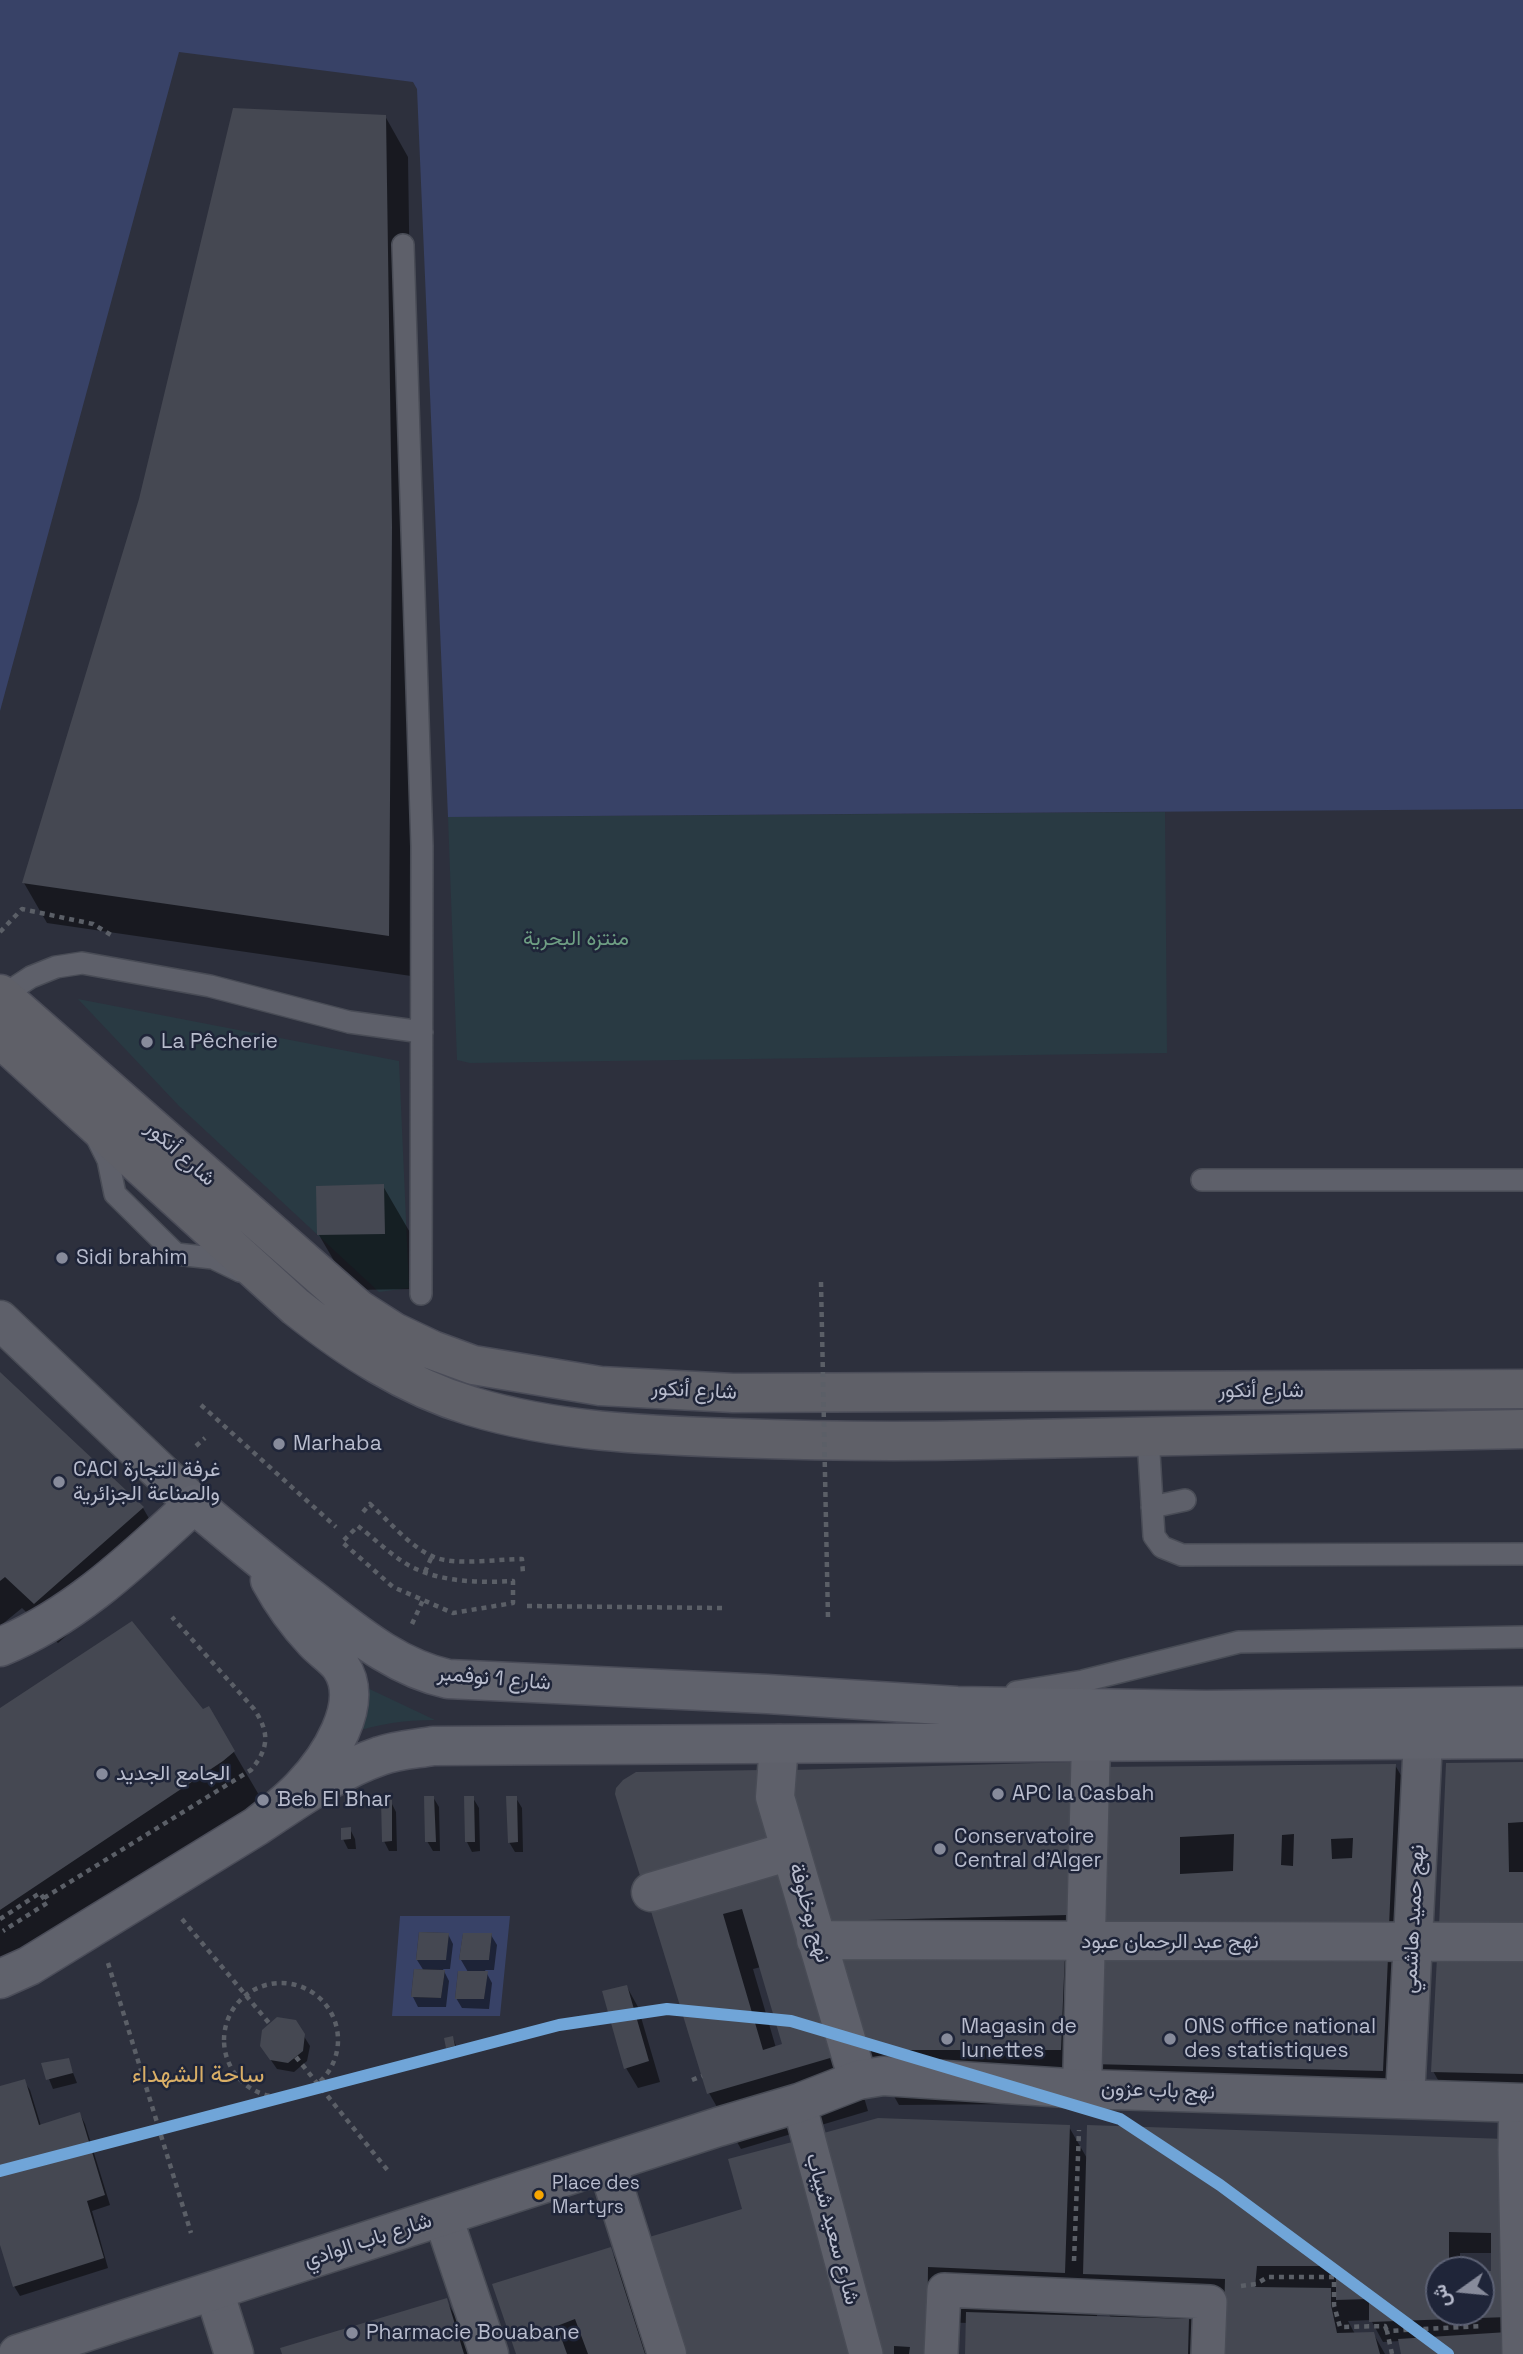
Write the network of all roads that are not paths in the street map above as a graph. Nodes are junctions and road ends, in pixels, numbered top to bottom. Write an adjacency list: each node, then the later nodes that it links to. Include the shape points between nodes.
1 (403, 245): 3 (lane, via 422,846)
2 (1, 995): 3 (lane, via 56,967 82,963 210,986 349,1022); 9 (highway, شارع أنكور, via 358,1309 413,1341 473,1365 600,1386 733,1393)
3 (422, 1032): 7 (lane)
4 (0, 1038): 11 (highway, شارع أنكور, via 296,1307 379,1366 471,1406 545,1424 647,1436 865,1442)
5 (1202, 1180): 6 (lane)
6 (1523, 1180)
7 (421, 1294)
8 (0, 1320): 13 (street)
9 (1523, 1389)
10 (1523, 1429): 11 (highway, شارع أنكور)
11 (1148, 1437): 14 (lane)
12 (1185, 1500): 14 (lane)
13 (194, 1504): 16 (main road, شارع 1 نوفمبر); 17 (main road, via 105,1584)
14 (1152, 1507): 15 (lane, via 1154,1536 1162,1547 1182,1555)
15 (1523, 1554)
16 (253, 1555): 21 (main road, شارع 1 نوفمبر, via 379,1650 437,1676 474,1682); 27 (main road, via 295,1620 342,1669 349,1694 342,1727 317,1770)
17 (47, 1623): 19 (main road); 20 (main road)
18 (1523, 1637): 21 (lane, via 1239,1642 1072,1683)
19 (0, 1647)
20 (0, 1654)
21 (895, 1703): 22 (main road, شارع 1 نوفمبر, via 1206,1710)
22 (1523, 1706)
23 (1523, 1739): 24 (main road)
24 (1423, 1740): 25 (main road); 33 (street, نهج حميد هاشمي)
25 (1091, 1741): 26 (main road); 31 (street)
26 (779, 1744): 27 (main road, via 433,1746 380,1756 353,1768); 28 (street, نهج بوخلوفة, via 775,1797)
27 (257, 1826): 34 (main road, via 29,1966)
28 (790, 1851): 29 (street); 30 (street, نهج بوخلوفة)
29 (651, 1892)
30 (816, 1940): 31 (street, نهج عبد الرحمان عبود); 35 (street, نهج بوخلوفة)
31 (1085, 1942): 33 (street, نهج عبد الرحمان عبود); 36 (street)
32 (1523, 1942): 33 (street, نهج عبد الرحمان عبود)
33 (1414, 1943): 37 (street, نهج حميد هاشمي)
34 (0, 1979)
35 (858, 2080): 36 (street, نهج باب عزون, via 883,2076); 38 (street, نهج باب عزون)
36 (1082, 2089): 37 (street, نهج باب عزون)
37 (1405, 2098): 39 (street, نهج باب عزون)
38 (799, 2103): 40 (street, نهج باب عزون); 49 (street, شارع سعيد شيباب)
39 (1519, 2103): 44 (street)
40 (718, 2127): 41 (street, شارع باب الوادي)
41 (607, 2164): 42 (street, شارع باب الوادي); 48 (street)
42 (443, 2217): 43 (street, شارع باب الوادي); 47 (street)
43 (214, 2291): 45 (street, شارع باب الوادي); 46 (street)
44 (1518, 2339)
45 (43, 2350)
46 (234, 2354)
47 (489, 2354)
48 (667, 2354)
49 (866, 2354)
50 (941, 2354): 51 (street, via 944,2290 1210,2302)
51 (1208, 2354)

